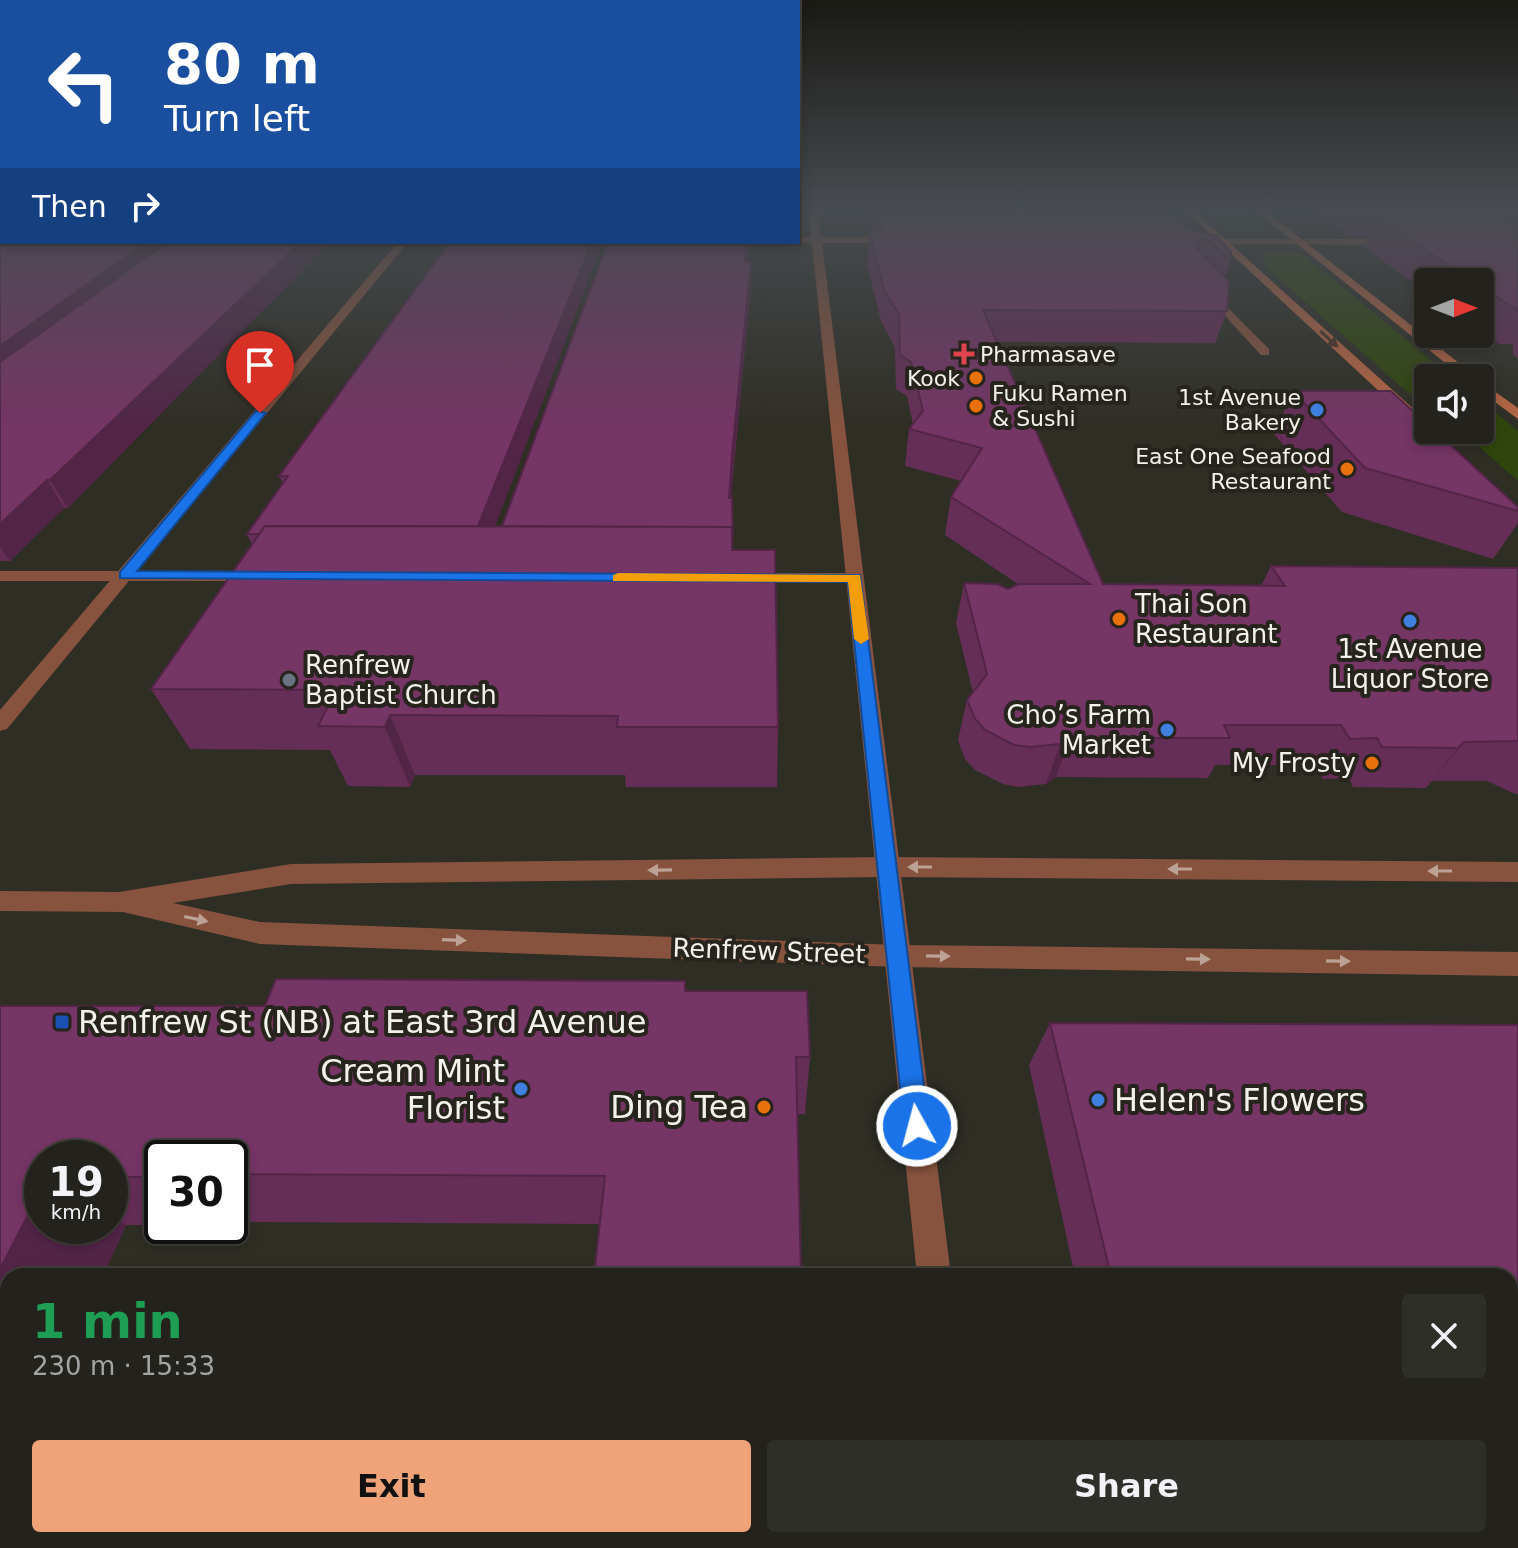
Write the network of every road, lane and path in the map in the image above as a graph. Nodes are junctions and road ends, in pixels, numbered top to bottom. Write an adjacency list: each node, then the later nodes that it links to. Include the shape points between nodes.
1 (369, 283): 11 (street)
2 (821, 283): 15 (street)
3 (1268, 283): 10 (main road, one-way to 10)
4 (1353, 283): 7 (main road)
5 (1203, 285): 6 (street)
6 (1265, 352)
7 (1454, 364)
8 (1494, 396): 9 (main road)
9 (1518, 415)
10 (1414, 416)
11 (126, 575): 12 (street); 13 (street); 16 (street)
12 (0, 576)
13 (273, 576)
14 (729, 578): 15 (street)
15 (854, 578): 17 (street)
16 (0, 724)
17 (887, 867): 18 (street, Renfrew Street, one-way to 17); 20 (street, Renfrew Street, one-way to 20, via 291,874); 21 (street)
18 (1518, 872)
19 (0, 901): 20 (street, Renfrew Street)
20 (119, 902): 21 (street, Renfrew Street, one-way to 21, via 260,933)
21 (898, 956): 22 (street, Renfrew Street, one-way to 22); 23 (street)
22 (1518, 964)
23 (933, 1268)

